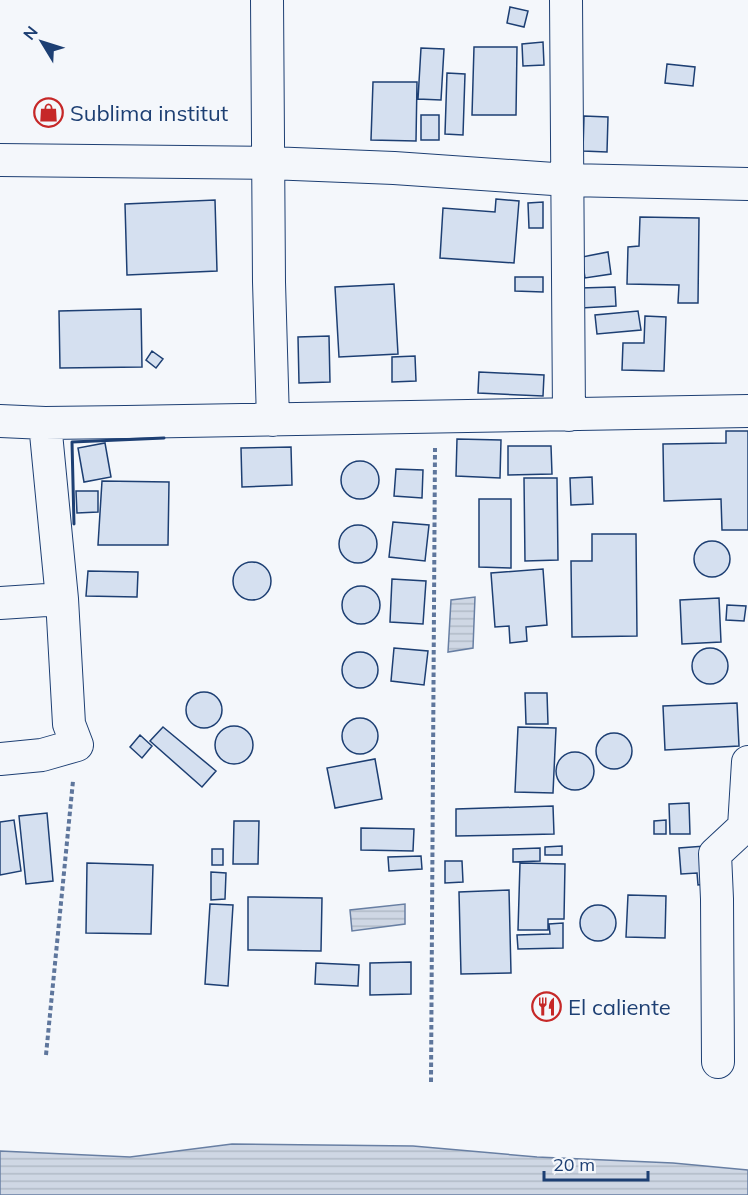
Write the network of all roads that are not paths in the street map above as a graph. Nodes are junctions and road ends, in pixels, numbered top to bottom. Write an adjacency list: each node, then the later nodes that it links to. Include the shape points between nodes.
1 (267, 0): 5 (street)
2 (544, 0): 3 (street)
3 (566, 14): 6 (street)
4 (0, 160): 5 (street)
5 (269, 163): 6 (street); 10 (street)
6 (567, 180): 7 (street); 9 (street)
7 (748, 184)
8 (748, 411): 9 (street)
9 (569, 415): 10 (street)
10 (273, 420): 12 (street)
11 (0, 421): 12 (street)
12 (45, 423): 13 (street)
13 (62, 599): 14 (street); 15 (street, via 69,724 77,745 42,755)
14 (0, 603)
15 (0, 759)
16 (748, 762): 17 (street, via 744,827 715,854)
17 (718, 1062)

